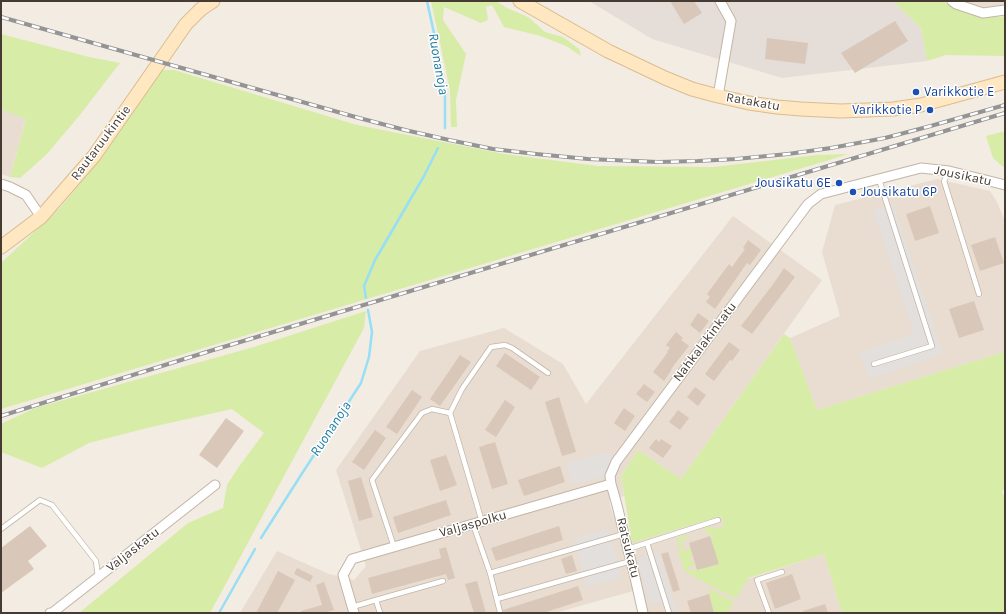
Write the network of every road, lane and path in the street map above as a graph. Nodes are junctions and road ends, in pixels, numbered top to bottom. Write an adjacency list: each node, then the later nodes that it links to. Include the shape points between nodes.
1 (213, 1): 13 (main road, Rautaruukintie, via 186,24 94,156)
2 (520, 1): 7 (main road, Ratakatu, via 639,66 685,86)
3 (720, 1): 7 (street, via 732,20)
4 (952, 1): 5 (street, via 984,13)
5 (1005, 10)
6 (1005, 82): 7 (main road, Ratakatu, via 921,105 871,111 801,110)
7 (718, 96)
8 (949, 171): 9 (street, Jousikatu, via 921,168); 11 (street, Jousikatu); 15 (lane, via 944,181)
9 (879, 179): 12 (street, Jousikatu, via 821,194); 16 (lane, via 932,346)
10 (1, 184): 13 (street, via 26,195)
11 (1005, 185)
12 (808, 204): 19 (street, Nahkalakinkatu, via 616,462 610,476)
13 (41, 217): 14 (main road, Rautaruukintie)
14 (1, 247)
15 (979, 294)
16 (874, 364)
17 (548, 373): 18 (lane, via 512,348 504,345 491,347)
18 (450, 413): 22 (lane); 26 (lane, via 432,409 422,413 372,480)
19 (611, 484): 22 (street, Valjaspolku); 24 (street, Ratsukatu)
20 (214, 485): 31 (street, Valjaskatu)
21 (718, 520): 25 (lane)
22 (478, 523): 26 (street, Valjaspolku); 30 (lane)
23 (1, 530): 31 (lane, via 40,500 52,505 96,561)
24 (624, 534): 27 (street, Ratsukatu); 30 (lane)
25 (647, 543): 27 (lane); 40 (lane)
26 (394, 547): 35 (street, Valjaspolku, via 352,559 343,575)
27 (628, 549): 28 (street, Ratsukatu)
28 (631, 560): 33 (lane); 39 (street, Ratsukatu)
29 (782, 572): 41 (lane, via 757,580)
30 (490, 573): 33 (lane)
31 (98, 577): 37 (street, Valjaskatu)
32 (443, 581): 34 (lane)
33 (497, 599): 36 (lane)
34 (376, 600): 35 (lane); 38 (lane)
35 (353, 610)
36 (500, 612)
37 (50, 613)
38 (380, 613)
39 (643, 613)
40 (669, 613)
41 (769, 613)

